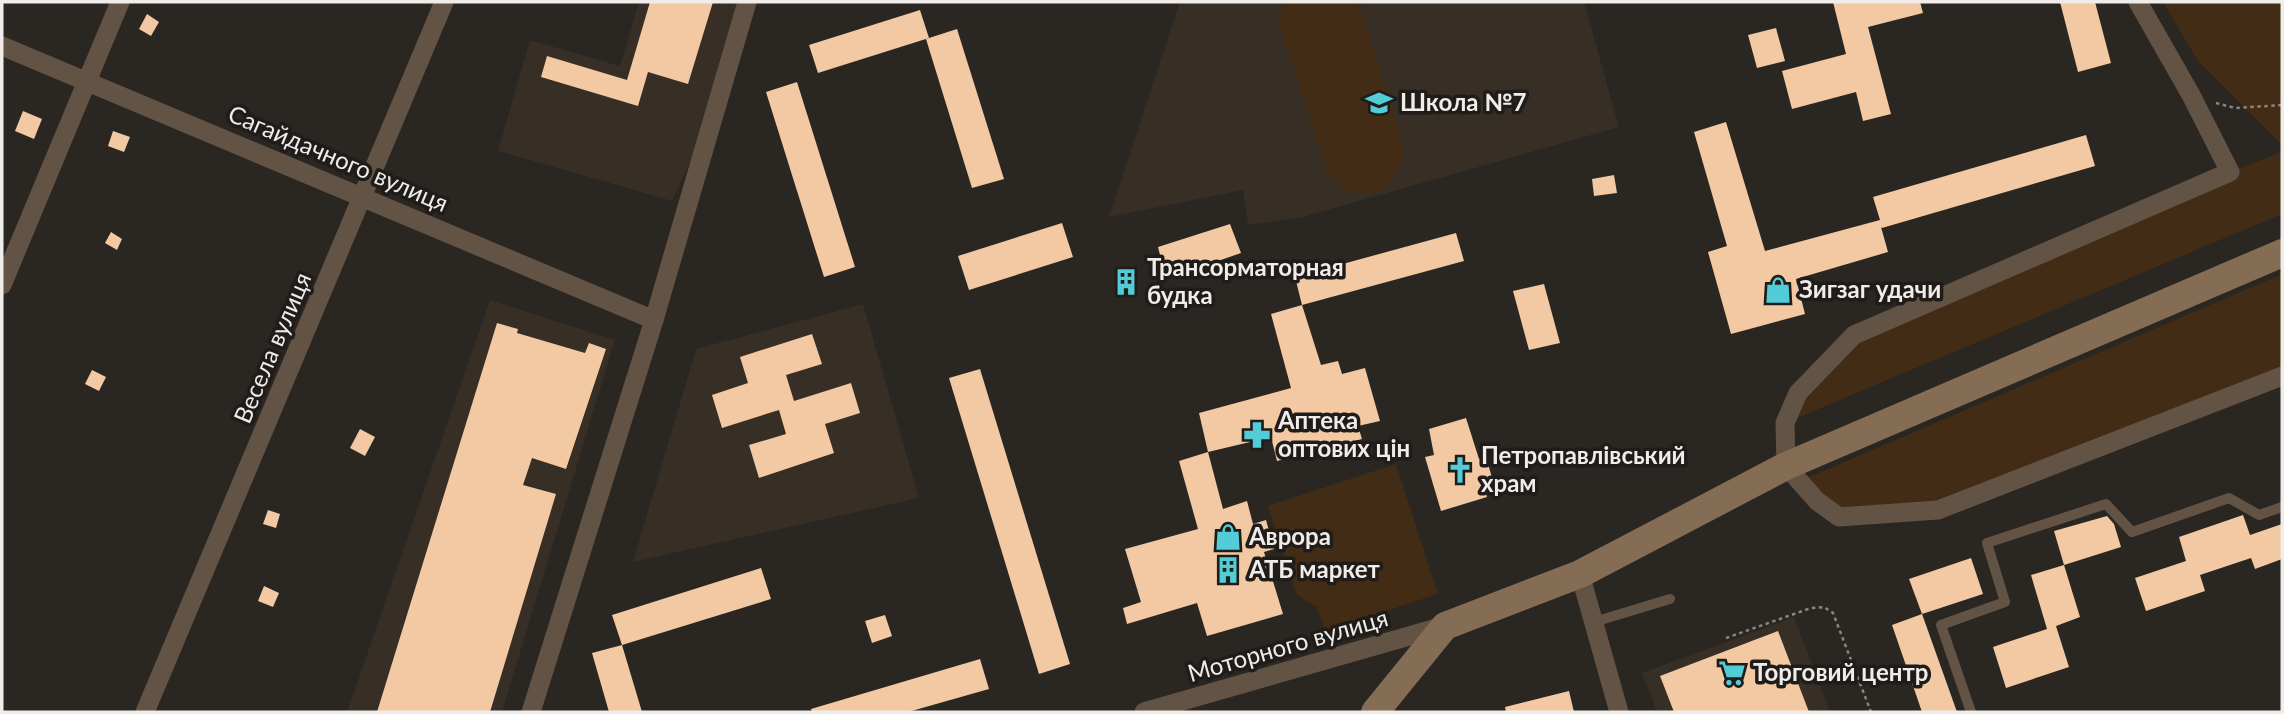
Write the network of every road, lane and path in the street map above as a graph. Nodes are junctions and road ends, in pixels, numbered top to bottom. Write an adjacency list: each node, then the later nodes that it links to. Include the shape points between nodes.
1 (120, 2): 6 (street)
2 (444, 2): 9 (street, Весела вулиця)
3 (747, 2): 12 (street)
4 (2138, 2): 7 (street)
5 (2, 46): 6 (street, Сагайдачного вулиця)
6 (87, 81): 9 (street, Сагайдачного вулиця); 11 (street)
7 (2191, 96): 8 (path, via 2235,108); 14 (street, via 2230,172 1854,335 1798,393 1784,423)
8 (2282, 105)
9 (363, 196): 12 (street, Сагайдачного вулиця); 21 (street, Весела вулиця)
10 (2282, 253): 14 (street)
11 (2, 285)
12 (654, 320): 22 (street)
13 (2282, 376): 14 (street, via 1937,510 1839,517 1817,501)
14 (1787, 466): 16 (street)
15 (2282, 507): 27 (lane, via 2259,515 2229,498 2132,532 2106,504 1987,543 2005,602 1941,625)
16 (1580, 574): 18 (street); 19 (street)
17 (1670, 599): 18 (lane)
18 (1594, 622): 25 (street)
19 (1445, 626): 23 (street, Моторного вулиця); 24 (street)
20 (1726, 638): 26 (path, via 1824,607 1833,613)
21 (145, 712)
22 (531, 712)
23 (1144, 712)
24 (1376, 712)
25 (1619, 712)
26 (1871, 712)
27 (1971, 712)

